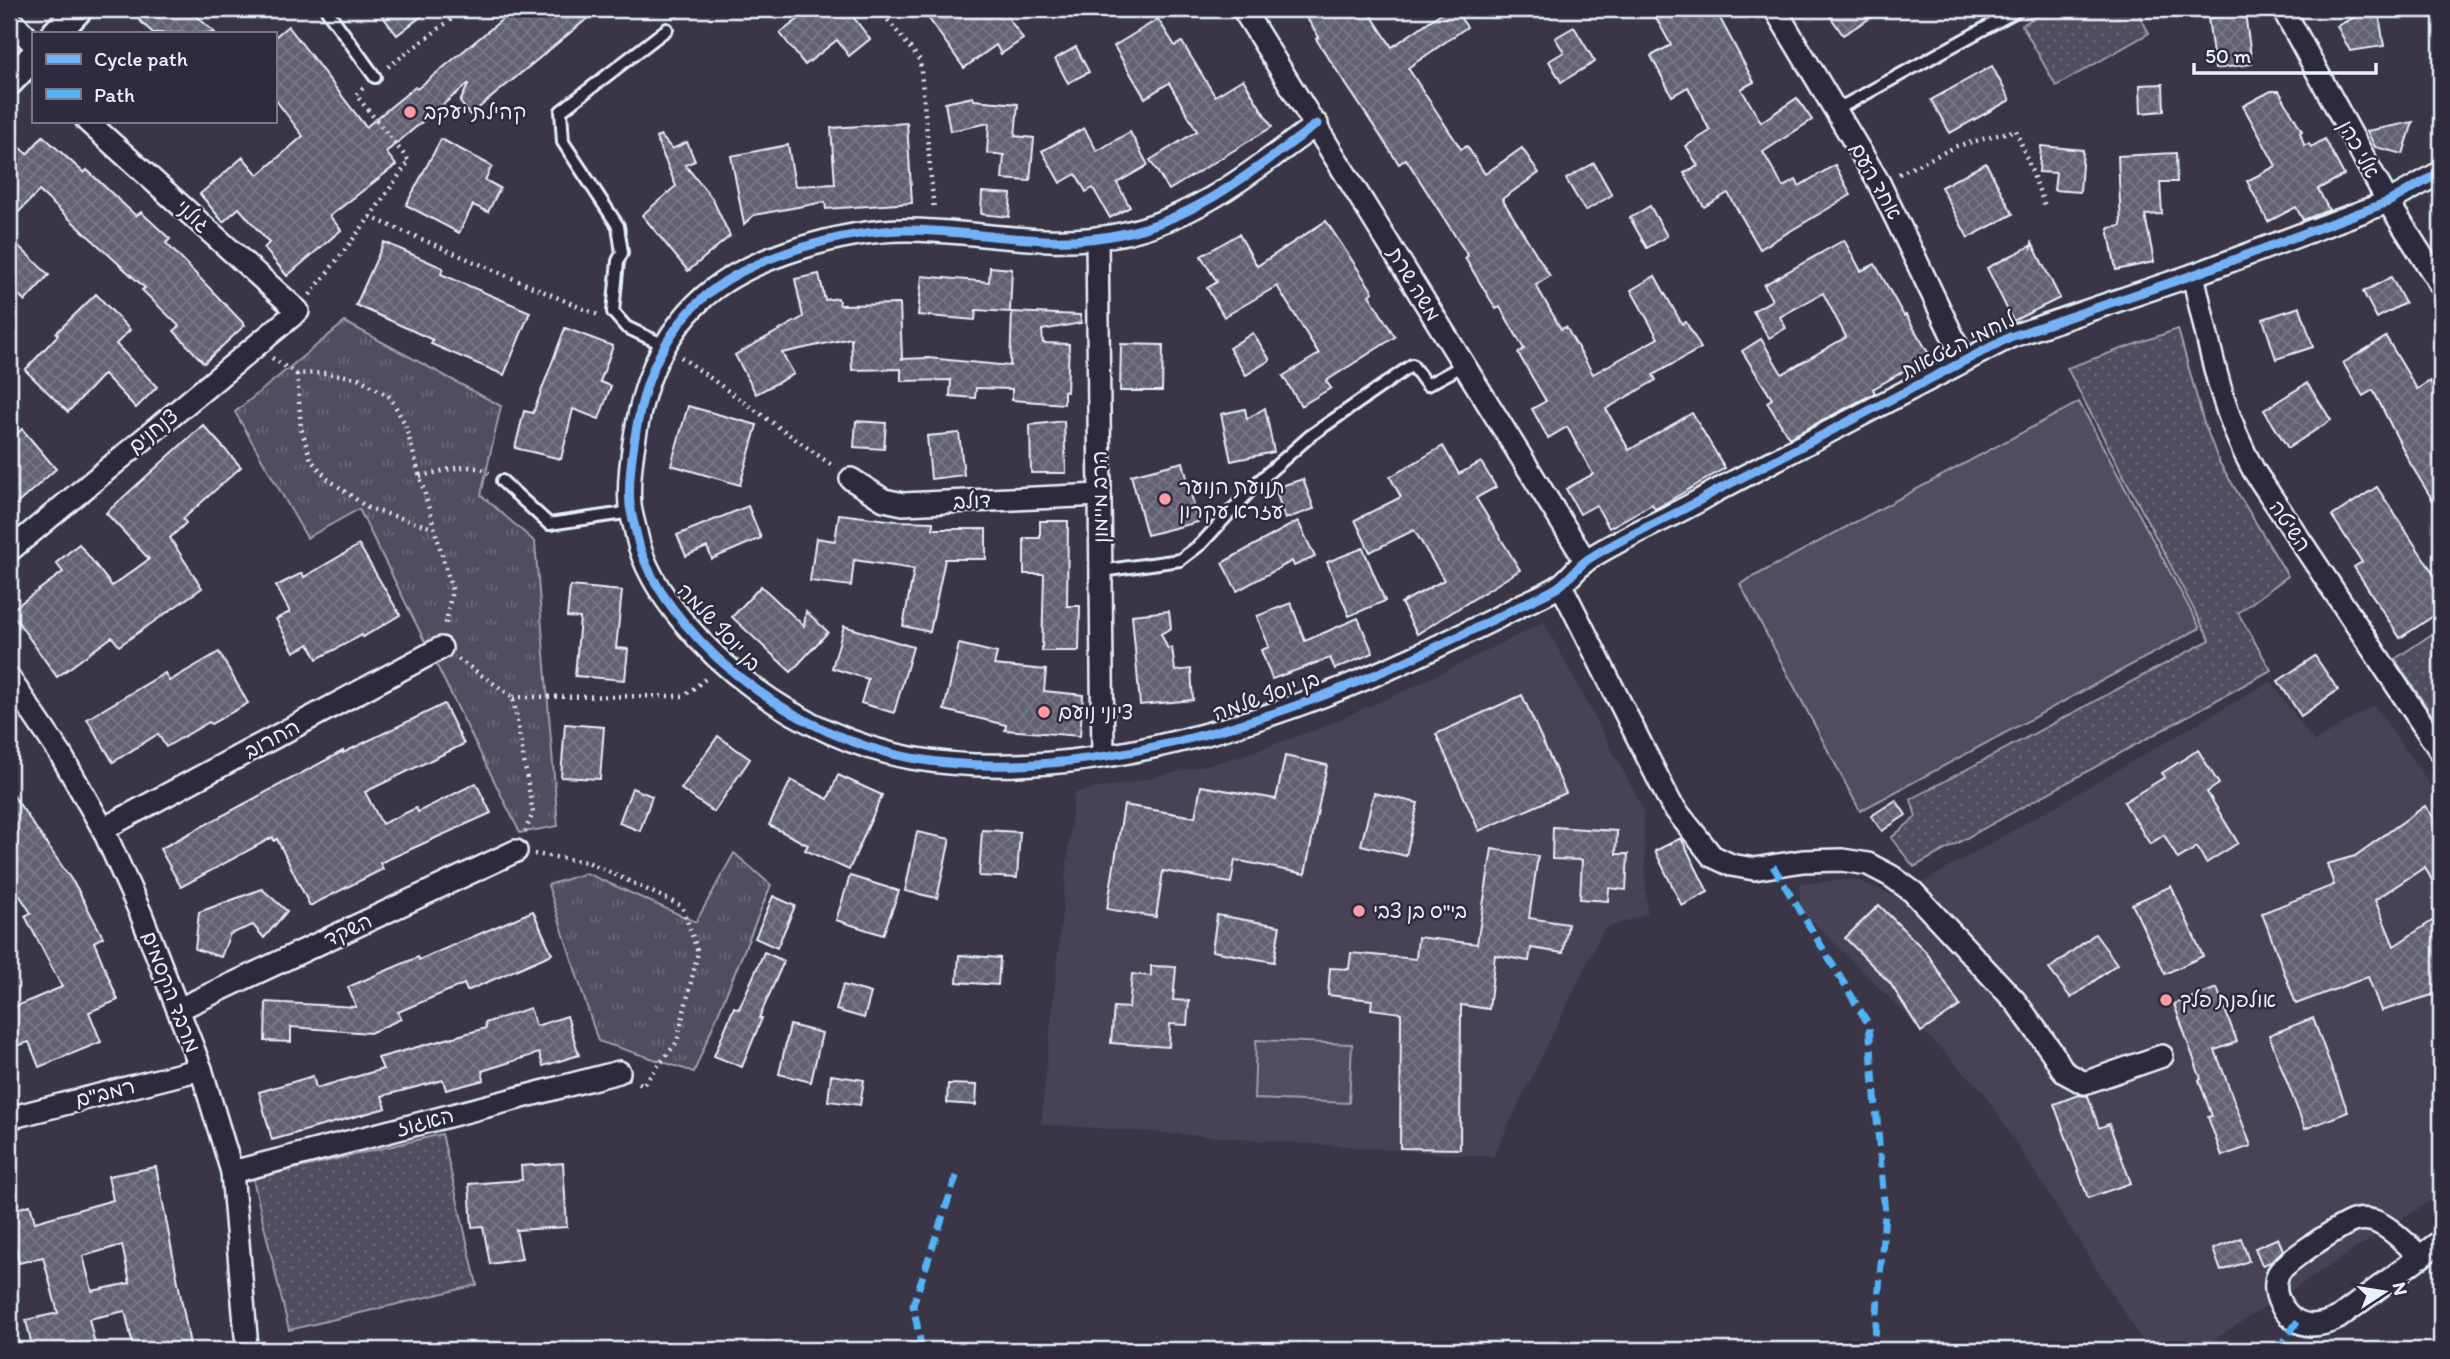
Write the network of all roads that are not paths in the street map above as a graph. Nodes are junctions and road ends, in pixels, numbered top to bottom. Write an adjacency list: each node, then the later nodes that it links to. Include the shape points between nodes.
1 (79, 9): 9 (street)
2 (326, 9): 11 (lane)
3 (1243, 9): 14 (street, משה שרת)
4 (1775, 9): 12 (street, אחד העם)
5 (2020, 9): 12 (lane)
6 (2283, 9): 16 (street, אלי כהן)
7 (9, 19): 10 (street)
8 (667, 29): 21 (lane, via 561,111 563,142 618,226 622,253 614,312 626,327)
9 (57, 32)
10 (27, 64)
11 (375, 76)
12 (1836, 110): 22 (street, אחד העם, via 1879,183)
13 (88, 122): 20 (street, גולני)
14 (1317, 124): 17 (street, בן יוסף שלמה, via 1200,206 1159,225); 23 (street, משה שרת)
15 (2441, 172): 16 (street, לוחמי הגטאות)
16 (2388, 202): 18 (street, לוחמי הגטאות); 19 (street, אלי כהן)
17 (1097, 237): 21 (street, בן יוסף שלמה, via 1023,240 903,230 810,246 766,259 729,278 701,299); 26 (street, הרב מיימון)
18 (2193, 275): 22 (street, לוחמי הגטאות, via 2010,337); 34 (street, השיטה, via 2238,443)
19 (2441, 286)
20 (298, 311): 28 (street, צנחנים)
21 (666, 346): 27 (street, בן יוסף שלמה, via 650,376 640,418 632,459)
22 (1964, 360): 29 (street, לוחמי הגטאות)
23 (1464, 365): 29 (street, משה שרת); 30 (lane, via 1427,385 1412,365 1310,436 1180,560)
24 (851, 479): 26 (street, דולב, via 884,500 904,504)
25 (502, 481): 27 (lane, via 549,524)
26 (1100, 495): 30 (street, הרב מיימון)
27 (632, 512): 35 (street, בן יוסף שלמה, via 639,547 657,586 693,632 738,677 784,708 867,746 909,757 1003,766)
28 (9, 551)
29 (1585, 560): 31 (street, בן יוסף שלמה)
30 (1101, 571): 35 (street, הרב מיימון)
31 (1562, 585): 35 (street, בן יוסף שלמה, via 1392,668 1317,697 1220,731); 39 (street, via 1671,804 1712,856 1754,869 1842,860 1868,864 1891,876 1913,892 1986,967 2064,1072 2084,1083)
32 (441, 648): 36 (street, החרוב)
33 (9, 678): 36 (street, מרבד הקסמים)
34 (2441, 752)
35 (1103, 756)
36 (103, 829): 38 (street, מרבד הקסמים)
37 (516, 851): 38 (street, השקד)
38 (179, 1009): 40 (street, מרבד הקסמים)
39 (2162, 1056)
40 (201, 1069): 42 (street, רמב"ם); 43 (street, מרבד הקסמים)
41 (619, 1072): 43 (street, האגוז)
42 (9, 1118)
43 (232, 1172): 46 (street, מרבד הקסמים)
44 (2441, 1241): 45 (street)
45 (2421, 1257): 45 (street, via 2326,1323 2298,1321 2284,1310 2276,1292 2278,1273 2286,1264 2356,1220 2381,1224)
46 (246, 1336)

